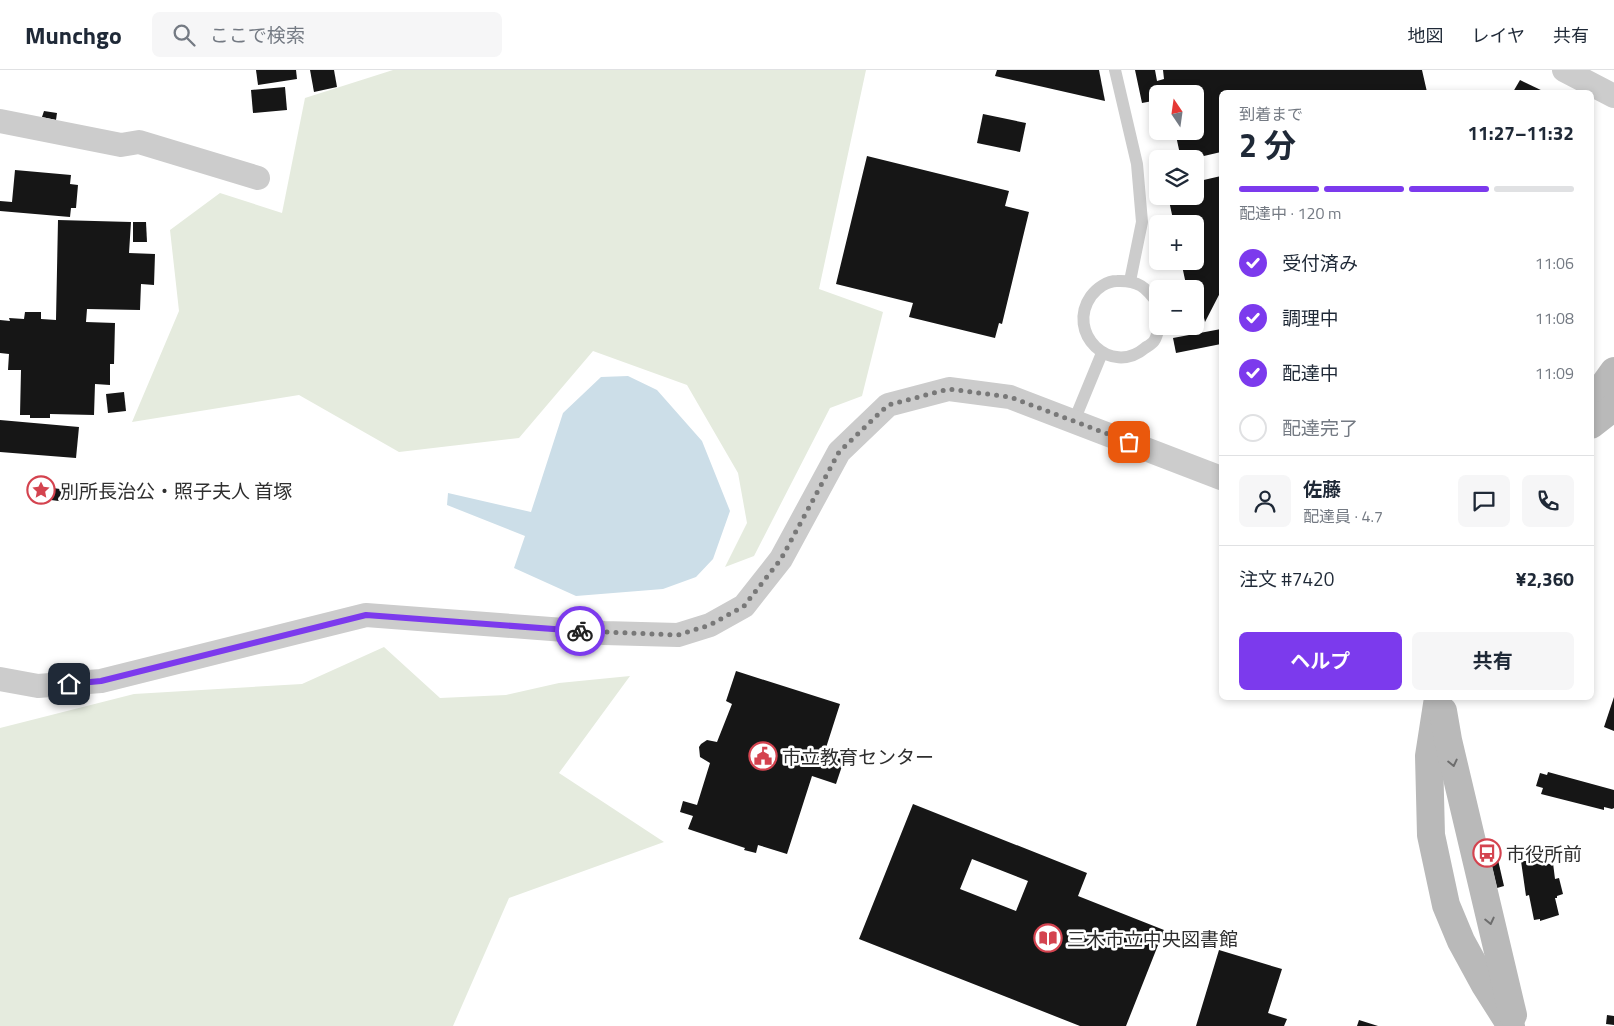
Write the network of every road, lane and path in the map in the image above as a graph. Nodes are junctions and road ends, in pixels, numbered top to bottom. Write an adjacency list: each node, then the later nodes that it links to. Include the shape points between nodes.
1 (1114, 70): 6 (lane, via 1137,164 1142,222)
2 (1564, 70): 3 (street)
3 (1614, 96)
4 (0, 121): 5 (street, via 122,145 139,142)
5 (258, 178)
6 (1130, 280): 7 (lane); 9 (lane, via 1112,281 1096,290 1085,305 1083,323 1089,340)
7 (1149, 292)
8 (1156, 335): 9 (lane, via 1154,341 1139,354 1121,358)
9 (1102, 353): 13 (lane)
10 (1614, 371): 11 (street)
11 (1594, 399)
12 (1614, 407): 14 (street)
13 (1074, 421): 15 (street); 16 (street, via 1010,397 949,389 888,405 839,452 781,559 744,606 710,625 678,635 604,633 366,615 101,681 38,686)
14 (1594, 423)
15 (1219, 477)
16 (0, 679)
17 (1439, 700): 19 (street, via 1429,756 1431,835 1446,904 1461,941)
18 (1439, 700): 20 (street, one-way to 20)
19 (1511, 1026)
20 (1516, 1026)

